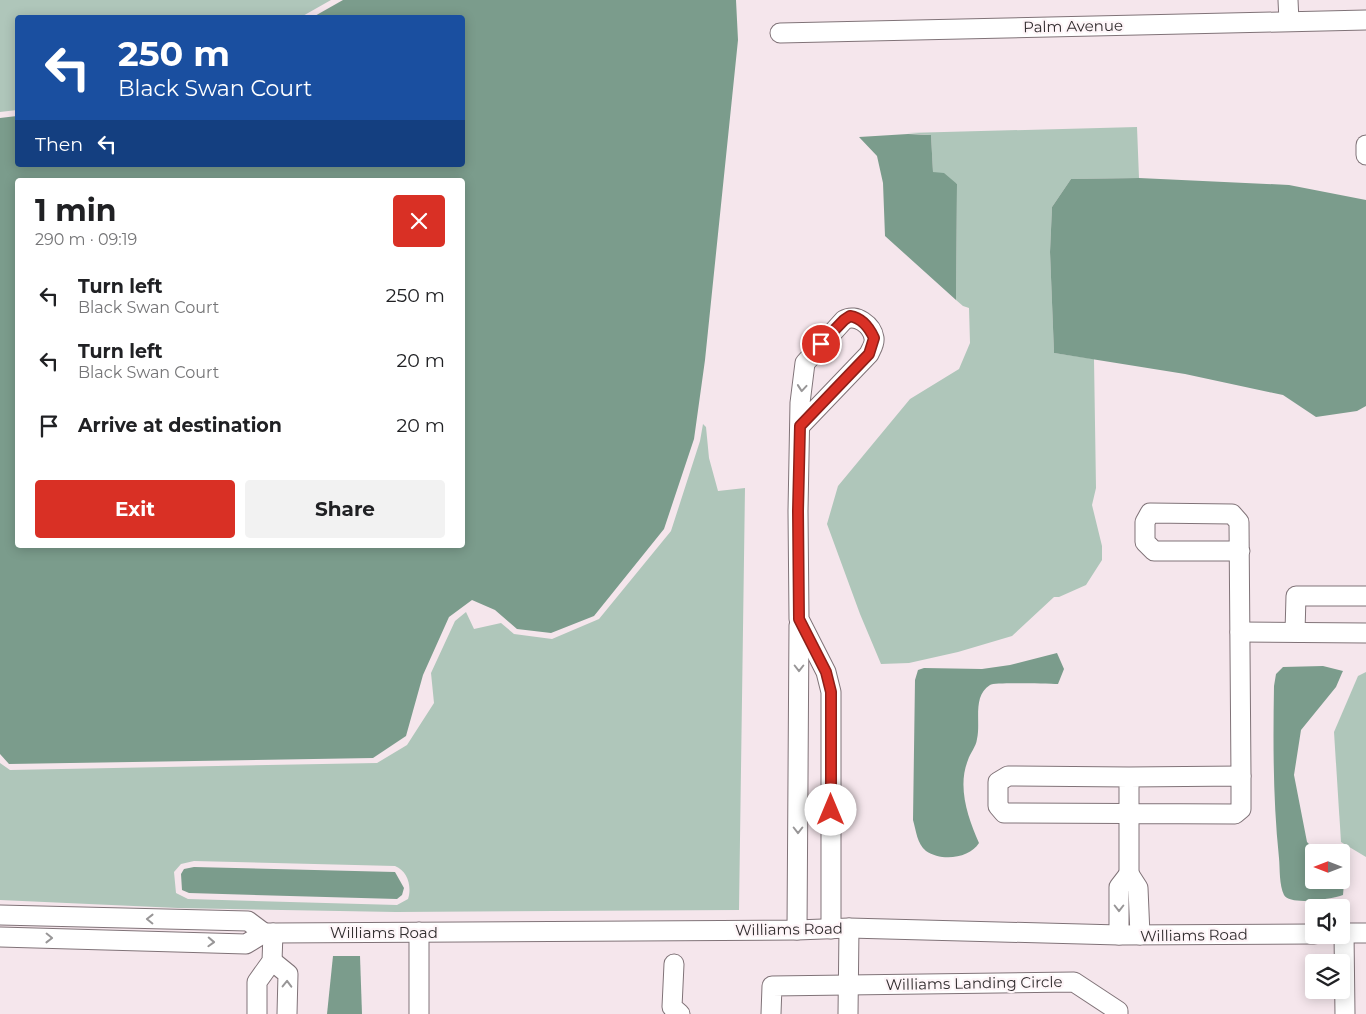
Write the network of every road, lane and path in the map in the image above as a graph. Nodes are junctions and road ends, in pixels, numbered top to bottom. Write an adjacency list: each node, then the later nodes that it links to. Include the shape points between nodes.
1 (1288, 0): 3 (street)
2 (1366, 20): 3 (street, Palm Avenue)
3 (1289, 22): 4 (street, Palm Avenue)
4 (780, 33)
5 (1366, 145): 6 (street)
6 (1366, 155)
7 (800, 426): 7 (street, one-way to 7, via 874,345 870,329 856,317 844,320 806,363); 10 (street)
8 (1240, 551): 8 (street, via 1239,522 1232,514 1150,513 1145,522 1145,542 1154,551); 11 (street)
9 (1366, 596): 12 (street, via 1296,596)
10 (799, 619): 19 (street, via 826,672 831,692); 20 (street, one-way to 20)
11 (1240, 632): 12 (street); 14 (street)
12 (1295, 632): 13 (street)
13 (1366, 633)
14 (1241, 776): 15 (street); 16 (street, via 1241,809 1235,814)
15 (1129, 777): 16 (street); 16 (street, via 1008,776 998,782 998,806 1004,813)
16 (1129, 813): 17 (street)
17 (1130, 874): 26 (street, one-way to 26, via 1119,887); 27 (street, via 1138,888)
18 (0, 915): 22 (street, one-way to 18, via 248,920)
19 (840, 928): 20 (street, Williams Road); 26 (street, Williams Road); 32 (street)
20 (797, 930): 21 (street, Williams Road)
21 (419, 932): 22 (street, Williams Road); 35 (street)
22 (269, 933): 28 (street, Williams Road, one-way to 22, via 246,944); 30 (street)
23 (1350, 933): 24 (street)
24 (1366, 933)
25 (1305, 934): 27 (street, Williams Road)
26 (1119, 935): 27 (street, Williams Road)
27 (1140, 935)
28 (0, 937)
29 (1343, 944): 40 (street)
30 (272, 961): 33 (street, via 257,982); 34 (street, one-way to 30, via 288,974)
31 (674, 964): 36 (street, via 672,1007)
32 (849, 985): 37 (street, Williams Landing Circle, via 772,986); 38 (street); 39 (street, Williams Landing Circle, via 1074,982)
33 (257, 1014)
34 (287, 1014)
35 (419, 1014)
36 (680, 1014)
37 (771, 1014)
38 (848, 1014)
39 (1118, 1014)
40 (1345, 1014)

